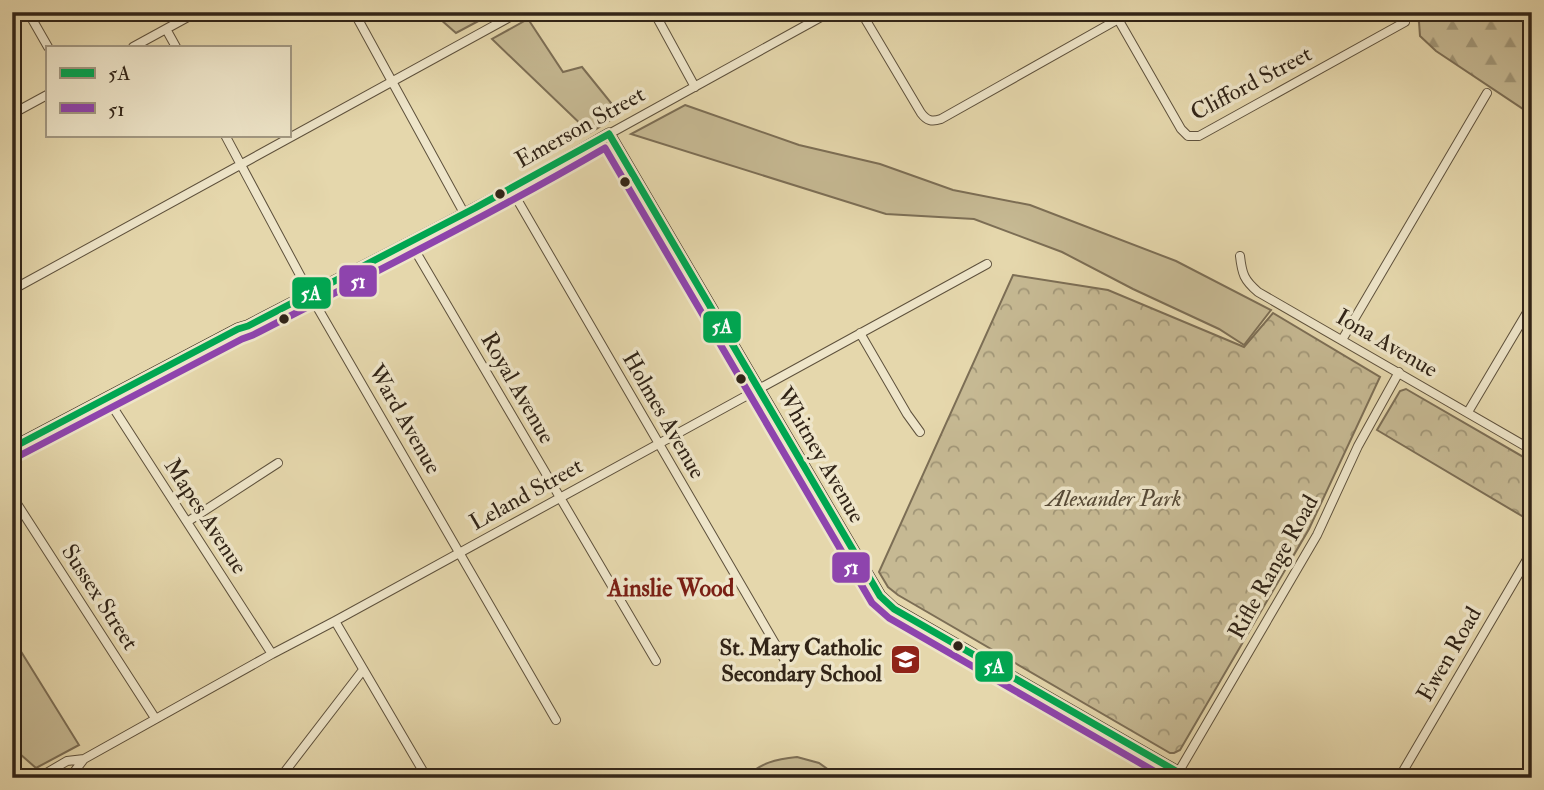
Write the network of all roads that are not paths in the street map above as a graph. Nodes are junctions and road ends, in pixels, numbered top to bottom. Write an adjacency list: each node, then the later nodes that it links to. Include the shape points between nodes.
1 (28, 12): 12 (street)
2 (197, 12): 11 (street)
3 (354, 12): 15 (street)
4 (519, 12): 15 (street)
5 (654, 12): 16 (street)
6 (830, 12): 16 (street, Emerson Street)
7 (861, 12): 9 (street, via 921,113 933,122)
8 (1131, 12): 9 (street)
9 (1116, 16): 10 (street, Clifford Street, via 1188,136 1199,136)
10 (1405, 22)
11 (166, 29): 13 (street); 14 (street)
12 (47, 46)
13 (135, 46)
14 (175, 46)
15 (392, 82): 22 (street); 24 (street)
16 (695, 87): 20 (street, Emerson Street)
17 (1488, 93): 32 (street)
18 (46, 96): 19 (street)
19 (12, 114)
20 (609, 134): 23 (street, Emerson Street); 34 (street, Whitney Avenue)
21 (226, 136): 22 (street, Ward Avenue)
22 (242, 164): 28 (street); 29 (street, Ward Avenue)
23 (511, 189): 24 (street, Emerson Street); 38 (street, Holmes Avenue)
24 (464, 213): 25 (street, Emerson Street)
25 (411, 242): 29 (street, Emerson Street); 43 (street, Royal Avenue)
26 (1240, 256): 32 (street, Iona Avenue, via 1246,282 1258,292)
27 (987, 264): 31 (street, Leland Street)
28 (12, 290)
29 (311, 293): 35 (street, Emerson Street); 46 (street, Ward Avenue)
30 (1532, 304): 36 (street)
31 (860, 333): 34 (street, Leland Street); 37 (street)
32 (1342, 340): 33 (street, Iona Avenue)
33 (1399, 372): 36 (street, Iona Avenue); 56 (street, Rifle Range Road, via 1317,535)
34 (758, 389): 38 (street, Leland Street); 56 (street, Whitney Avenue, via 880,596 894,609)
35 (107, 398): 39 (street, Emerson Street); 44 (street, Mapes Avenue)
36 (1468, 412): 40 (street, Iona Avenue)
37 (920, 432)
38 (659, 443): 43 (street, Leland Street); 49 (street, Holmes Avenue)
39 (12, 448)
40 (1532, 450)
41 (278, 463): 44 (street)
42 (12, 496): 52 (street, Sussex Street)
43 (560, 498): 46 (street, Leland Street); 50 (street, Royal Avenue)
44 (187, 522): 48 (street, Mapes Avenue)
45 (1532, 551): 62 (street, Ewen Road)
46 (460, 552): 47 (street, Leland Street); 53 (street, Ward Avenue)
47 (335, 621): 48 (street, Leland Street); 51 (street)
48 (272, 654): 52 (street, Leland Street)
49 (784, 659)
50 (656, 661)
51 (363, 670): 60 (street); 61 (street)
52 (155, 718): 54 (street, Leland Street)
53 (556, 720)
54 (84, 759): 58 (street, Leland Street, via 67,761); 59 (street, Leland Street)
55 (12, 771): 57 (main road)
56 (1180, 776)
57 (20, 778)
58 (38, 778)
59 (65, 778)
60 (280, 778)
61 (427, 778)
62 (1399, 778)

